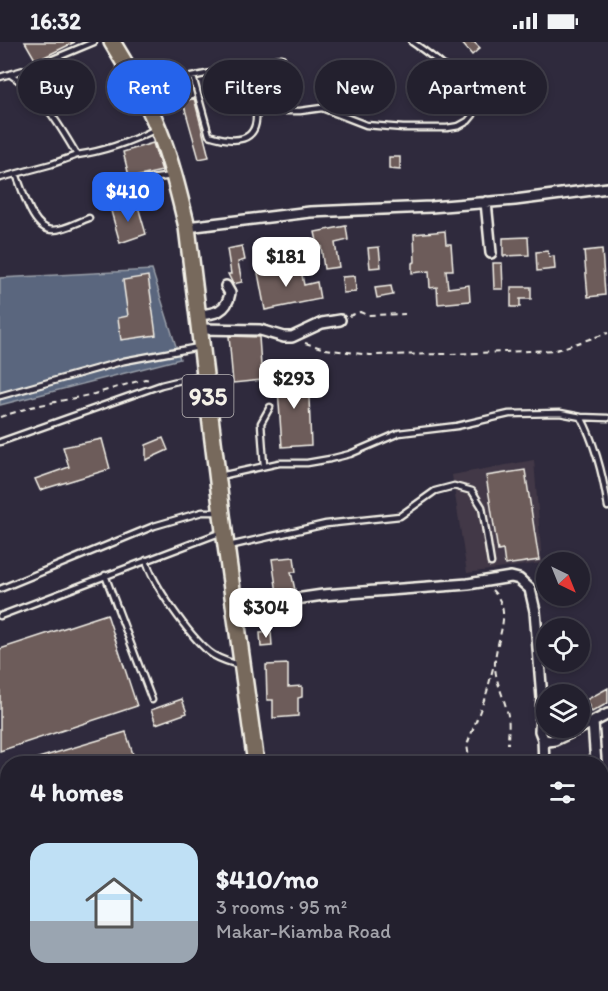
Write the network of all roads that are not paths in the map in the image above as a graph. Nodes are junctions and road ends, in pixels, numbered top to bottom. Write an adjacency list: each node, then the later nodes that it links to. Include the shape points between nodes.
1 (94, 42): 7 (lane)
2 (112, 42): 5 (main road, 935)
3 (412, 42): 11 (lane, via 446,66 468,95 474,108 468,121 447,128 403,128 366,125 322,108)
4 (282, 58): 6 (lane)
5 (123, 60)
6 (270, 60)
7 (11, 75): 9 (lane); 17 (lane, via 42,101)
8 (203, 75): 10 (lane)
9 (0, 77)
10 (193, 77): 12 (lane)
11 (303, 111)
12 (203, 113)
13 (152, 114): 16 (main road, 935)
14 (203, 114): 15 (lane, via 209,135 233,140 248,137 256,127)
15 (256, 114)
16 (158, 128): 17 (lane, via 111,148); 19 (main road, 935)
17 (77, 155): 18 (lane)
18 (16, 174): 20 (lane); 24 (lane, via 36,221 44,227 53,230)
19 (174, 175): 21 (lane); 25 (main road, 935)
20 (0, 178)
21 (136, 181)
22 (608, 188): 23 (street)
23 (486, 202): 25 (street, via 310,212); 26 (street)
24 (89, 218)
25 (187, 227): 29 (main road, 935)
26 (491, 254)
27 (226, 285): 29 (street, via 229,301 216,314)
28 (340, 320): 29 (street, via 322,323 292,337)
29 (199, 322): 30 (main road, 935)
30 (201, 346): 31 (main road, 935); 32 (lane, via 123,361)
31 (205, 374): 36 (lane, via 161,385); 38 (main road, 935)
32 (0, 396)
33 (270, 407): 37 (lane, via 261,423)
34 (581, 417): 35 (lane); 37 (lane, via 561,413 509,414 399,433 330,459); 39 (lane, via 592,437)
35 (608, 418)
36 (0, 442)
37 (264, 466): 38 (lane)
38 (218, 476): 40 (main road, 935)
39 (608, 507)
40 (222, 512): 41 (main road, 935); 46 (lane, via 202,512 154,526)
41 (224, 531): 42 (main road, 935); 43 (lane)
42 (226, 547): 44 (lane, via 326,524 400,516 435,491 454,486 472,491 482,507); 47 (main road, 935)
43 (146, 560): 45 (lane); 49 (lane, via 165,596 209,652)
44 (491, 562)
45 (105, 575): 48 (lane); 50 (lane)
46 (0, 589)
47 (234, 608): 49 (main road, 935); 53 (street, via 323,595 519,579 530,589 538,630)
48 (0, 616)
49 (241, 666): 54 (main road, 935)
50 (152, 700)
51 (608, 714): 52 (street)
52 (593, 722): 53 (street, via 555,740); 56 (street)
53 (543, 739): 55 (street)
54 (255, 756)
55 (544, 756)
56 (595, 756)

